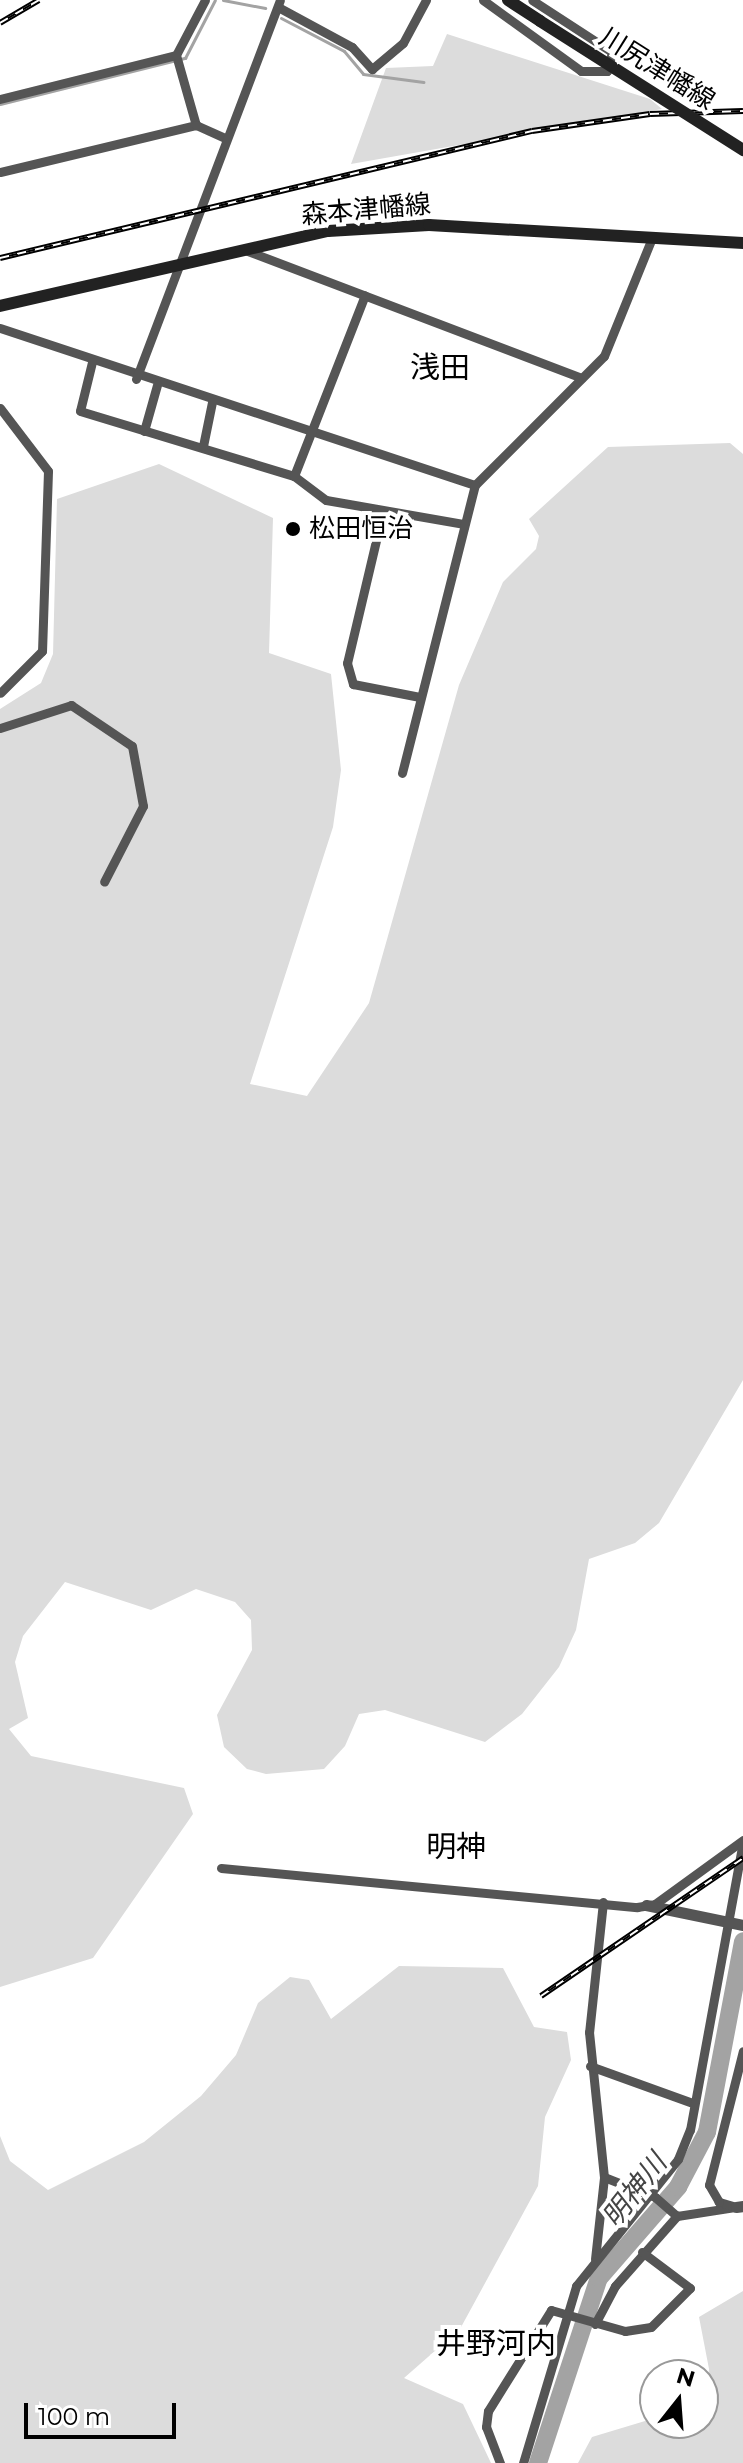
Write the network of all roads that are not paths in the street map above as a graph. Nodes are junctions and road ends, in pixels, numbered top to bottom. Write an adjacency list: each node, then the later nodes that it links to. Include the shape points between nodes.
1 (205, 0): 7 (street)
2 (426, 0): 6 (street, via 403,43 372,69 352,47)
3 (483, 0): 5 (street, via 581,71 592,77 607,71 612,52)
4 (508, 0): 11 (main road, 川尻津幡線, bridge)
5 (532, 0)
6 (279, 4): 10 (street)
7 (178, 59): 8 (street); 9 (street)
8 (0, 99)
9 (196, 125): 10 (street); 12 (street)
10 (225, 138): 16 (street)
11 (743, 150)
12 (0, 172)
13 (652, 238): 14 (main road, 森本津幡線); 15 (main road, 森本津幡線, via 429,225 328,231); 21 (street, via 604,356)
14 (743, 243)
15 (242, 248): 16 (main road, 森本津幡線); 17 (street)
16 (180, 263): 18 (main road, 森本津幡線); 22 (street)
17 (365, 295): 21 (street); 27 (street)
18 (0, 306)
19 (0, 328): 20 (street)
20 (92, 362): 22 (street); 26 (street, via 80,411)
21 (582, 378): 30 (street)
22 (136, 379): 23 (street)
23 (157, 385): 24 (street); 26 (street)
24 (212, 402): 27 (street); 28 (street)
25 (0, 408): 33 (street, via 48,471 42,651)
26 (144, 431): 28 (street)
27 (312, 434): 29 (street); 30 (street)
28 (203, 446): 29 (street)
29 (294, 476): 31 (street, via 326,500)
30 (475, 485): 32 (street)
31 (383, 511): 32 (street); 34 (street, via 347,663 353,684)
32 (463, 524): 34 (street)
33 (0, 693)
34 (420, 697): 36 (street)
35 (0, 728): 37 (street, via 71,705 132,746 143,806)
36 (402, 773)
37 (104, 882)
38 (743, 1841): 41 (street); 42 (street)
39 (221, 1868): 40 (street)
40 (603, 1902): 41 (street); 44 (street)
41 (646, 1905): 42 (street)
42 (735, 1924): 45 (street)
43 (743, 2051): 48 (street, via 709,2185 719,2202)
44 (590, 2066): 45 (street); 46 (street)
45 (693, 2103): 47 (street, via 678,2159)
46 (604, 2177): 47 (street); 51 (street)
47 (653, 2196): 49 (street); 51 (street)
48 (739, 2206): 49 (street)
49 (677, 2216): 50 (street)
50 (642, 2252): 53 (street); 53 (street, via 690,2288 651,2327)
51 (595, 2259): 52 (street)
52 (567, 2315): 53 (street); 54 (street, via 551,2310 488,2411 486,2427); 55 (street)
53 (592, 2323)
54 (500, 2463)
55 (523, 2463)

